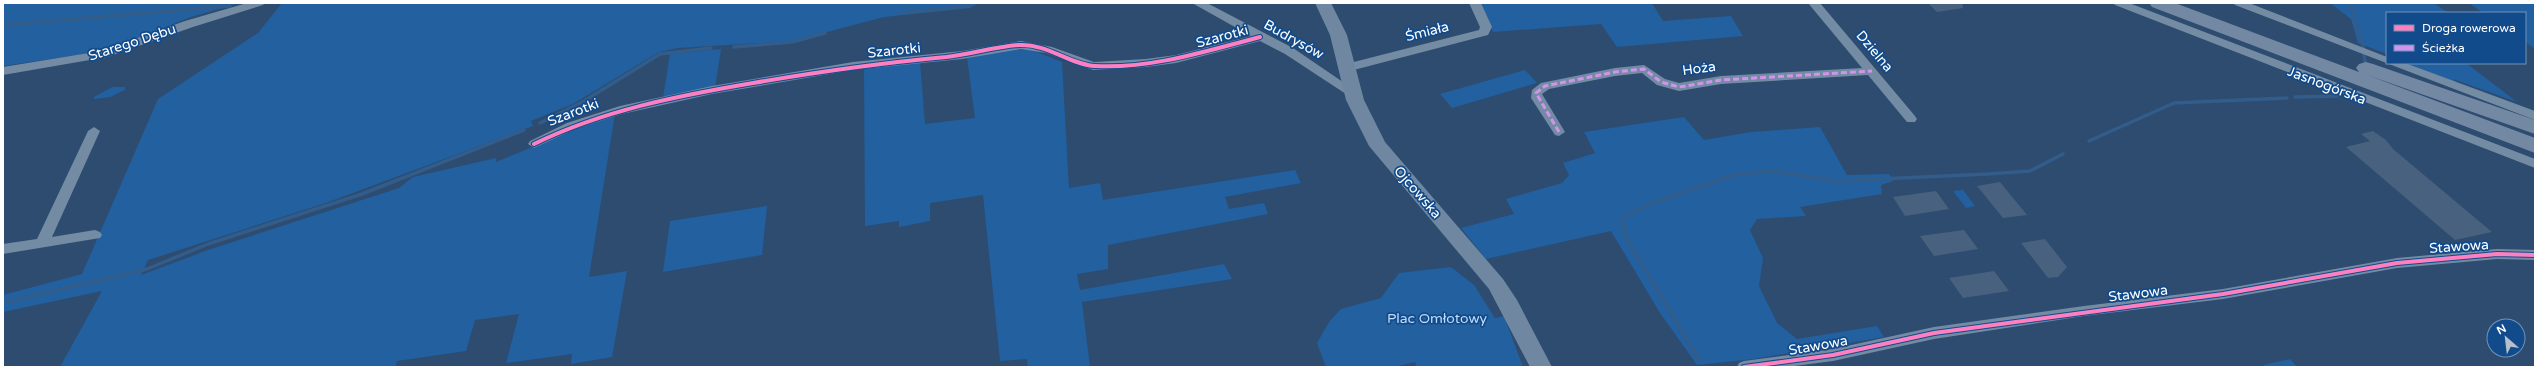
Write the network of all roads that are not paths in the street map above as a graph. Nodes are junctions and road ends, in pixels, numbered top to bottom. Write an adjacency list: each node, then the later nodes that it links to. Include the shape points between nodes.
1 (259, 3): 15 (street, Starego Dębu, via 103,54)
2 (1198, 3): 10 (street, Budrysów)
3 (1324, 3): 14 (street, Ojcowska, via 1336,29)
4 (1475, 3): 14 (street, Śmiała, via 1486,27 1484,32)
5 (1814, 3): 16 (street, Dzielna)
6 (2119, 3): 27 (street, Jasnogórska)
7 (2158, 3): 13 (main road, Jasnogórska)
8 (2191, 3): 13 (main road, Jasnogórska)
9 (2239, 3): 11 (street)
10 (1260, 37): 17 (street, Budrysów, via 1307,62); 24 (street, Szarotki, via 1176,59 1146,63 1093,66 1048,50 1021,45 962,55 853,66 712,90 620,110 571,126)
11 (2386, 61)
12 (2395, 64): 18 (street)
13 (2336, 65): 20 (main road, via 2376,70); 23 (main road, Jasnogórska); 25 (main road, Jasnogórska); 26 (main road, via 2377,92)
14 (1346, 68): 17 (street, Ojcowska)
15 (3, 71)
16 (1872, 71): 19 (street, Dzielna); 22 (street, Hoża, via 1721,80 1680,86 1661,82 1644,69 1615,72 1545,86 1536,93)
17 (1353, 93): 32 (street, Ojcowska, via 1363,120 1378,146 1496,284)
18 (2535, 116)
19 (1911, 119)
20 (2535, 127)
21 (94, 131): 29 (street)
22 (1559, 132)
23 (2535, 136)
24 (534, 144)
25 (2535, 146)
26 (2535, 155)
27 (2535, 164)
28 (95, 235): 29 (street)
29 (42, 244): 30 (street)
30 (3, 249)
31 (2535, 255): 33 (street, Stawowa, via 2497,254 2397,263 2223,294 1934,333 1833,355)
32 (1541, 367)
33 (1744, 367)

